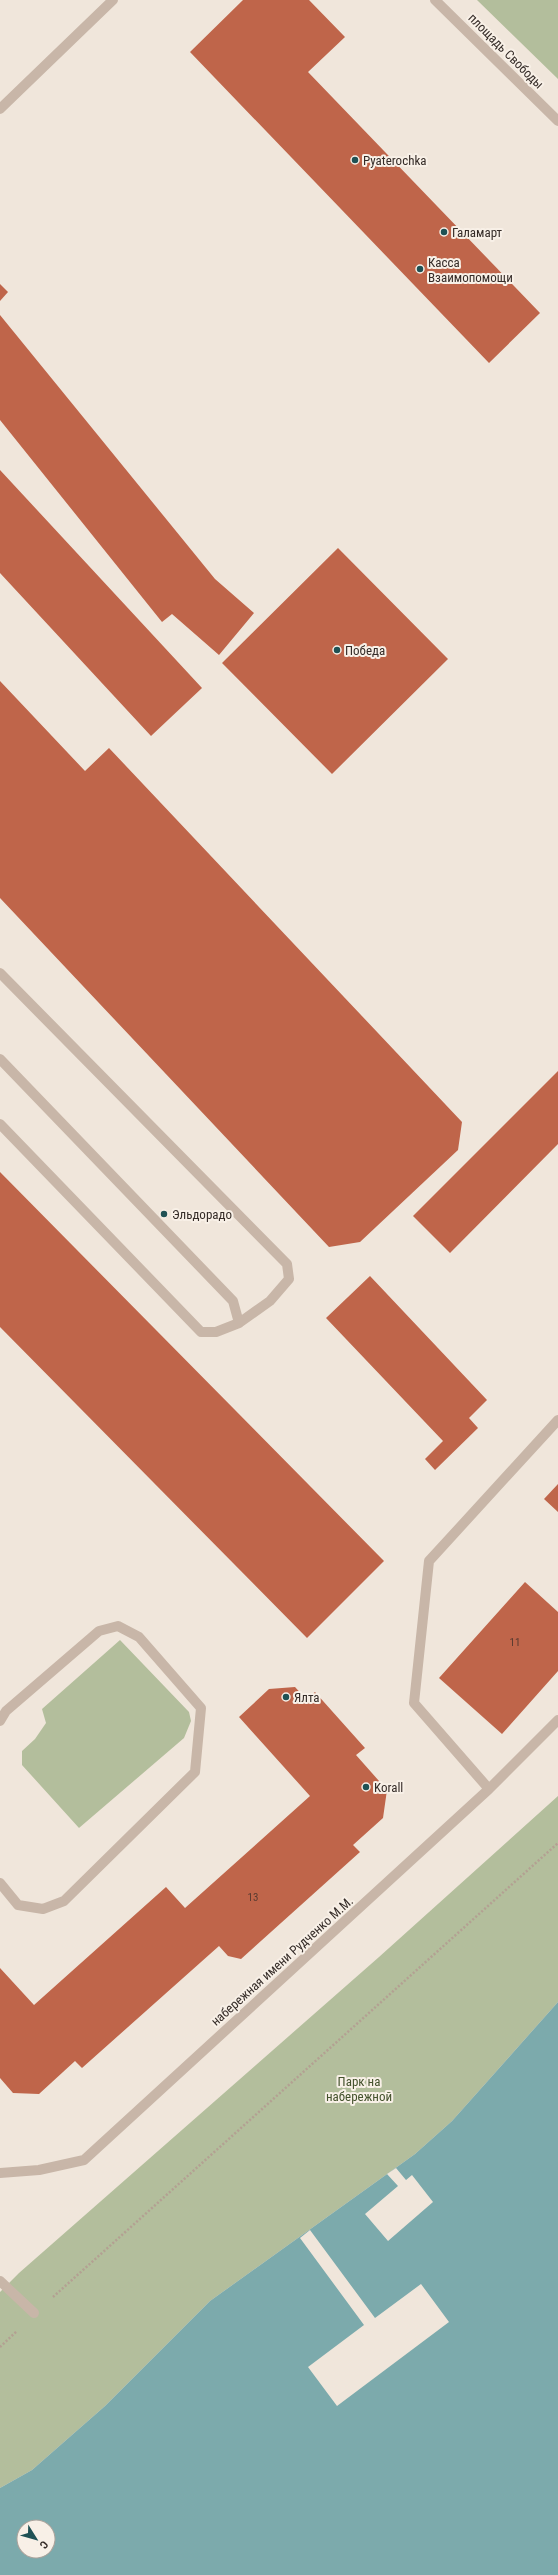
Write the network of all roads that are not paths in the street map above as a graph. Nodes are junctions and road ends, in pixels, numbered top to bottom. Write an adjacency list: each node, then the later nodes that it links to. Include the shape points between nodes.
1 (113, 0): 3 (street)
2 (435, 0): 4 (street, площадь Свободы)
3 (0, 109)
4 (558, 121)
5 (0, 972): 8 (street, via 288,1264 289,1279 270,1302)
6 (0, 1059): 8 (street, via 233,1301)
7 (0, 1124): 8 (street, via 201,1332 216,1332)
8 (240, 1323)
9 (558, 1420): 12 (street, via 429,1561 414,1703)
10 (558, 1720): 12 (street, набережная имени Рудченко М.М.)
11 (0, 1721): 13 (street, via 6,1711 99,1631 118,1626 139,1637 201,1708 195,1772 64,1901 43,1909 18,1905)
12 (489, 1790): 14 (street, набережная имени Рудченко М.М., via 84,2160 39,2170)
13 (0, 1883)
14 (0, 2174)
15 (0, 2281): 16 (street)
16 (34, 2314)

